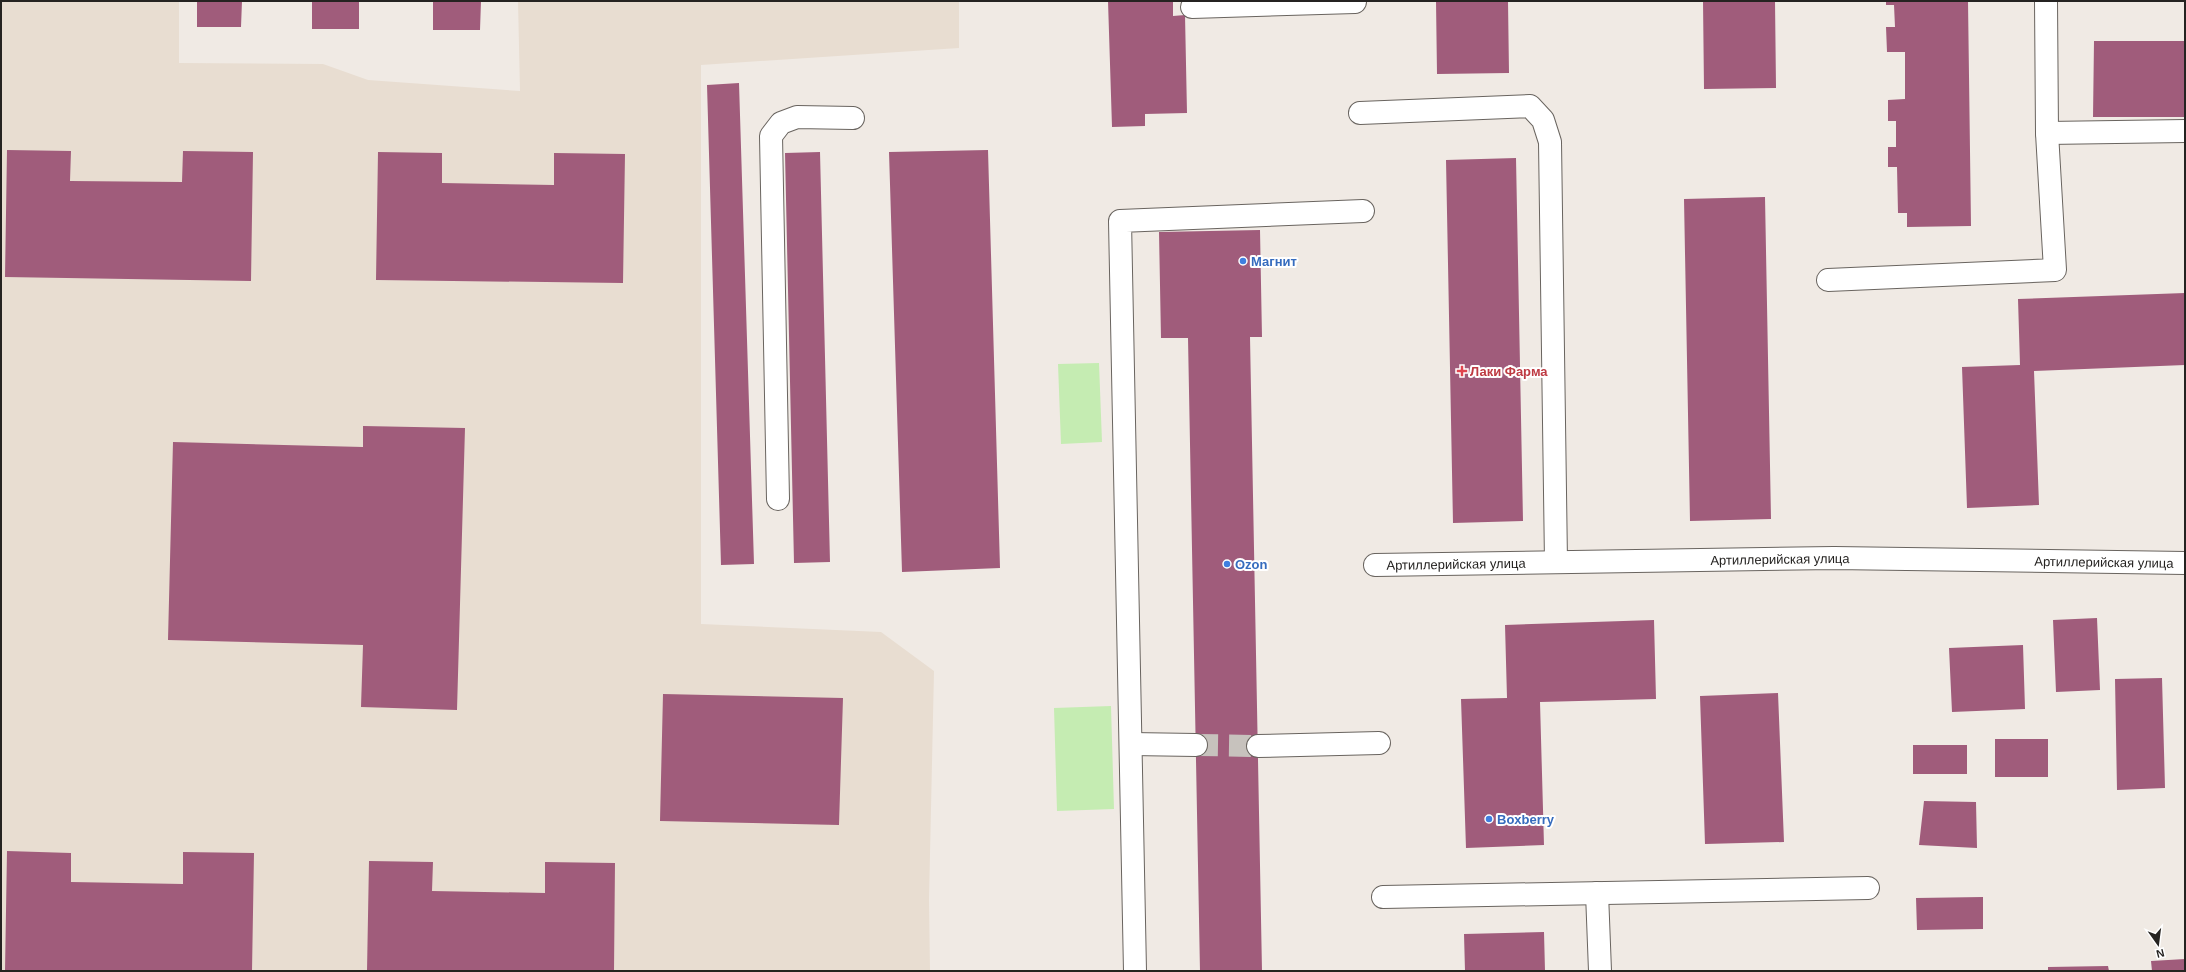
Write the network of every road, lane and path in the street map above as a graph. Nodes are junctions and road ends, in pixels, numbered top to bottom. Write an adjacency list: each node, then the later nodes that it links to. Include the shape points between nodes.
1 (2046, 1): 7 (street)
2 (1355, 2): 3 (street)
3 (1192, 7)
4 (1360, 113): 11 (street, via 1530,106 1543,120 1550,142)
5 (853, 118): 10 (street, via 797,117 781,123 771,136)
6 (2185, 131): 7 (street)
7 (2047, 133): 9 (street, via 2055,270)
8 (1363, 211): 15 (street, via 1120,220)
9 (1828, 280)
10 (778, 499)
11 (1556, 562): 12 (street, Артиллерийская улица, via 1854,558); 13 (street, Артиллерийская улица)
12 (2185, 563)
13 (1375, 565)
14 (1379, 743): 17 (street)
15 (1130, 744): 16 (street); 21 (street)
16 (1196, 745)
17 (1258, 746)
18 (1868, 888): 19 (street)
19 (1597, 893): 20 (street); 22 (street)
20 (1383, 897)
21 (1135, 971)
22 (1600, 971)

